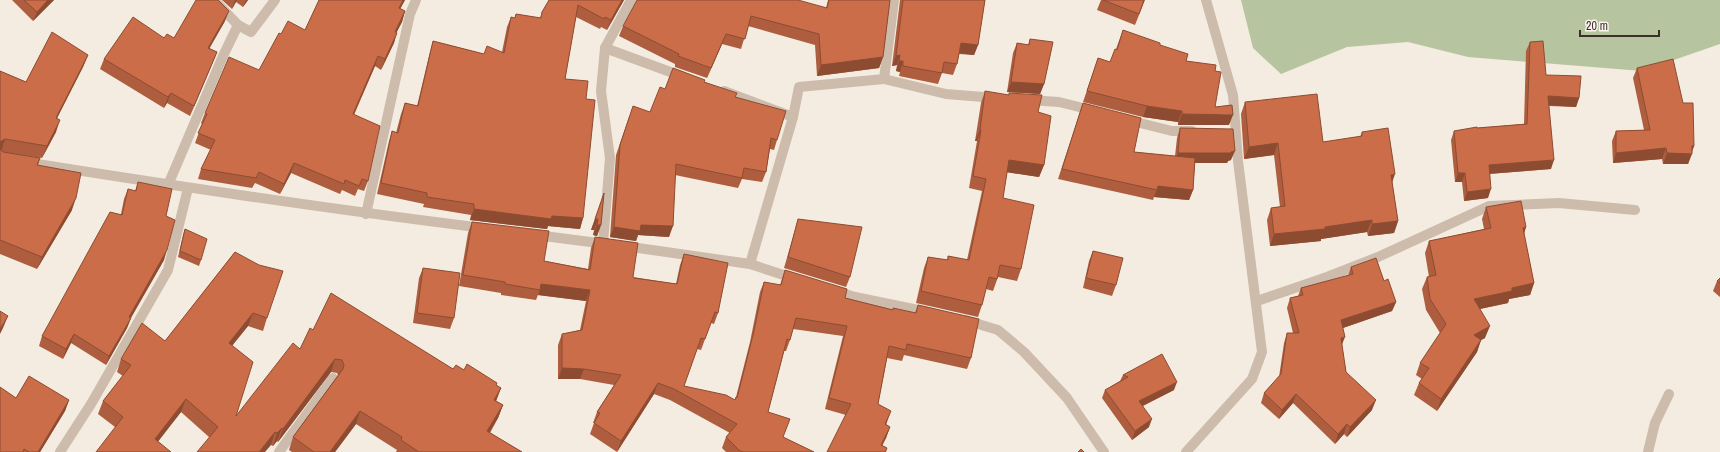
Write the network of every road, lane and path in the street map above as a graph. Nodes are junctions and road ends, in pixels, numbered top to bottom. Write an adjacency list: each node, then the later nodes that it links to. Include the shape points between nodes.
1 (214, 0): 7 (street)
2 (275, 0): 7 (street, via 252,32)
3 (416, 0): 24 (street)
4 (631, 0): 8 (street)
5 (894, 0): 9 (street)
6 (1206, 0): 19 (street, via 1233,95)
7 (238, 26): 21 (street)
8 (605, 48): 10 (street); 27 (street, via 601,91 610,158)
9 (884, 79): 12 (street, via 946,94); 15 (street, via 799,87)
10 (692, 80)
11 (714, 88): 15 (street)
12 (1007, 98)
13 (1022, 99): 14 (street, via 1059,102)
14 (1104, 113)
15 (793, 117): 28 (street)
16 (1119, 117): 17 (street, via 1172,131)
17 (1200, 132)
18 (1222, 132): 19 (street)
19 (1236, 132): 31 (street)
20 (0, 158): 21 (street)
21 (168, 185): 22 (street)
22 (188, 188): 24 (street); 36 (street, via 168,270)
23 (1635, 210): 31 (street, via 1559,203 1489,206 1378,257)
24 (366, 214): 25 (street)
25 (492, 230)
26 (524, 234): 27 (street)
27 (603, 243): 28 (street)
28 (750, 264): 29 (street)
29 (802, 281)
30 (825, 288): 32 (street)
31 (1257, 301): 39 (street, via 1262,352 1252,378)
32 (940, 315)
33 (955, 318): 38 (street, via 998,330 1024,352 1067,398)
34 (333, 378): 37 (street)
35 (1669, 394): 40 (street, via 1655,424)
36 (60, 452)
37 (279, 452)
38 (1104, 452)
39 (1186, 452)
40 (1648, 452)

